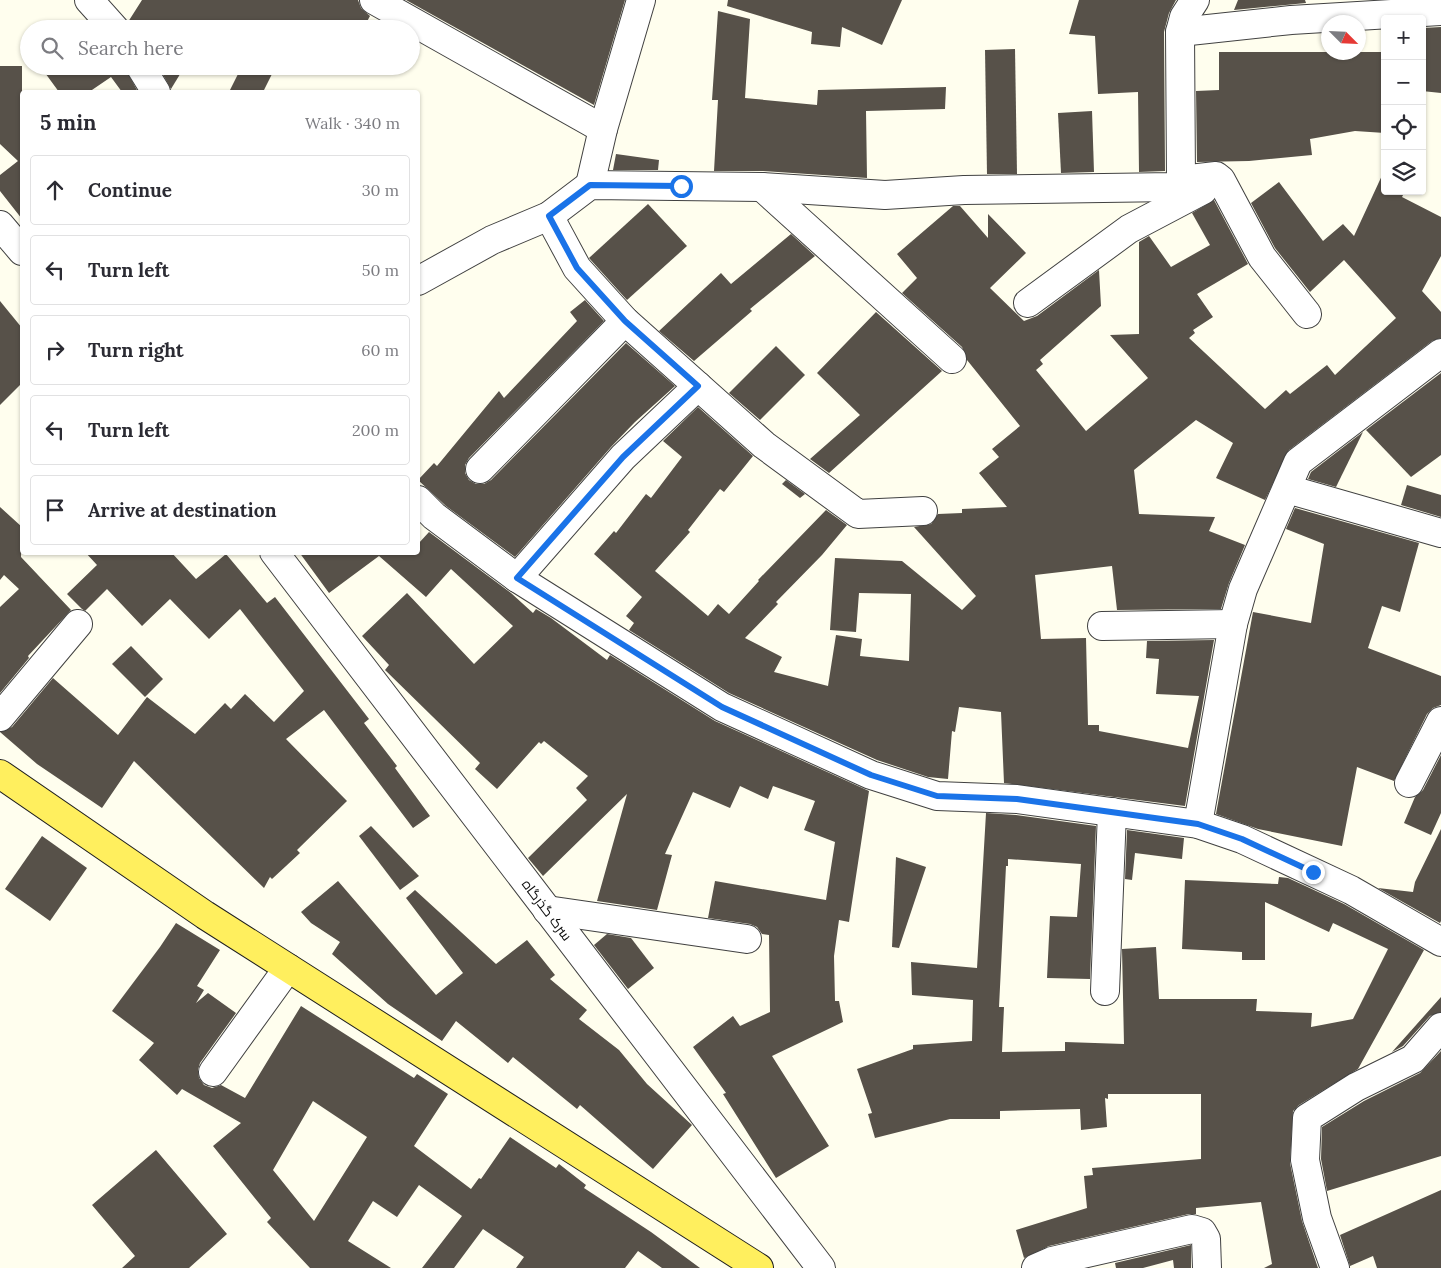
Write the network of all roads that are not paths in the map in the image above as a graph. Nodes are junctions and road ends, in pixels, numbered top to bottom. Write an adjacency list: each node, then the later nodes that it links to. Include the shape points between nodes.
1 (89, 0): 6 (street)
2 (374, 0): 7 (street)
3 (641, 0): 12 (street)
4 (1195, 0): 9 (street, via 1184,17)
5 (1441, 11): 9 (street, via 1291,20)
6 (107, 20)
7 (410, 20)
8 (420, 26): 12 (street)
9 (1180, 32): 13 (street)
10 (146, 75): 11 (street)
11 (155, 90)
12 (603, 129): 15 (street)
13 (1181, 180): 14 (street, via 1216,176); 16 (street, via 1173,187 964,190 885,195)
14 (1221, 180): 21 (street, via 1129,229); 22 (street, via 1262,257)
15 (590, 185): 16 (street); 17 (street)
16 (762, 188): 25 (street)
17 (549, 216): 20 (street, via 492,240); 23 (street, via 577,268)
18 (0, 225): 19 (street)
19 (20, 248)
20 (420, 277)
21 (1028, 303)
22 (1307, 314)
23 (625, 321): 26 (street); 27 (street)
24 (1441, 353): 28 (street, via 1298,462)
25 (952, 359)
26 (698, 386): 30 (street, via 764,445 858,514); 33 (street, via 623,457)
27 (480, 469)
28 (1287, 489): 31 (street); 35 (street)
29 (420, 502): 33 (street)
30 (923, 511)
31 (1441, 533)
32 (276, 555): 43 (street, سرک گذرگاه)
33 (517, 578): 41 (street, via 722,707 871,775 937,796 1017,799)
34 (78, 624): 37 (street)
35 (1232, 624): 36 (street); 42 (street)
36 (1102, 626)
37 (0, 717)
38 (1441, 721): 40 (street)
39 (0, 774): 46 (main road, via 205,916)
40 (1409, 783)
41 (1112, 812): 42 (street); 47 (street)
42 (1198, 824): 45 (street, via 1242,839 1351,890)
43 (547, 910): 44 (street); 51 (street, سرک گذرگاه)
44 (747, 939)
45 (1441, 942)
46 (288, 968): 49 (street); 50 (main road)
47 (1105, 991)
48 (1441, 1027): 54 (street, via 1413,1059 1356,1087 1307,1118 1305,1160 1317,1218)
49 (213, 1072)
50 (758, 1268)
51 (821, 1268)
52 (1036, 1268): 53 (street, via 1192,1230 1202,1232 1206,1239)
53 (1207, 1268)
54 (1335, 1268)

